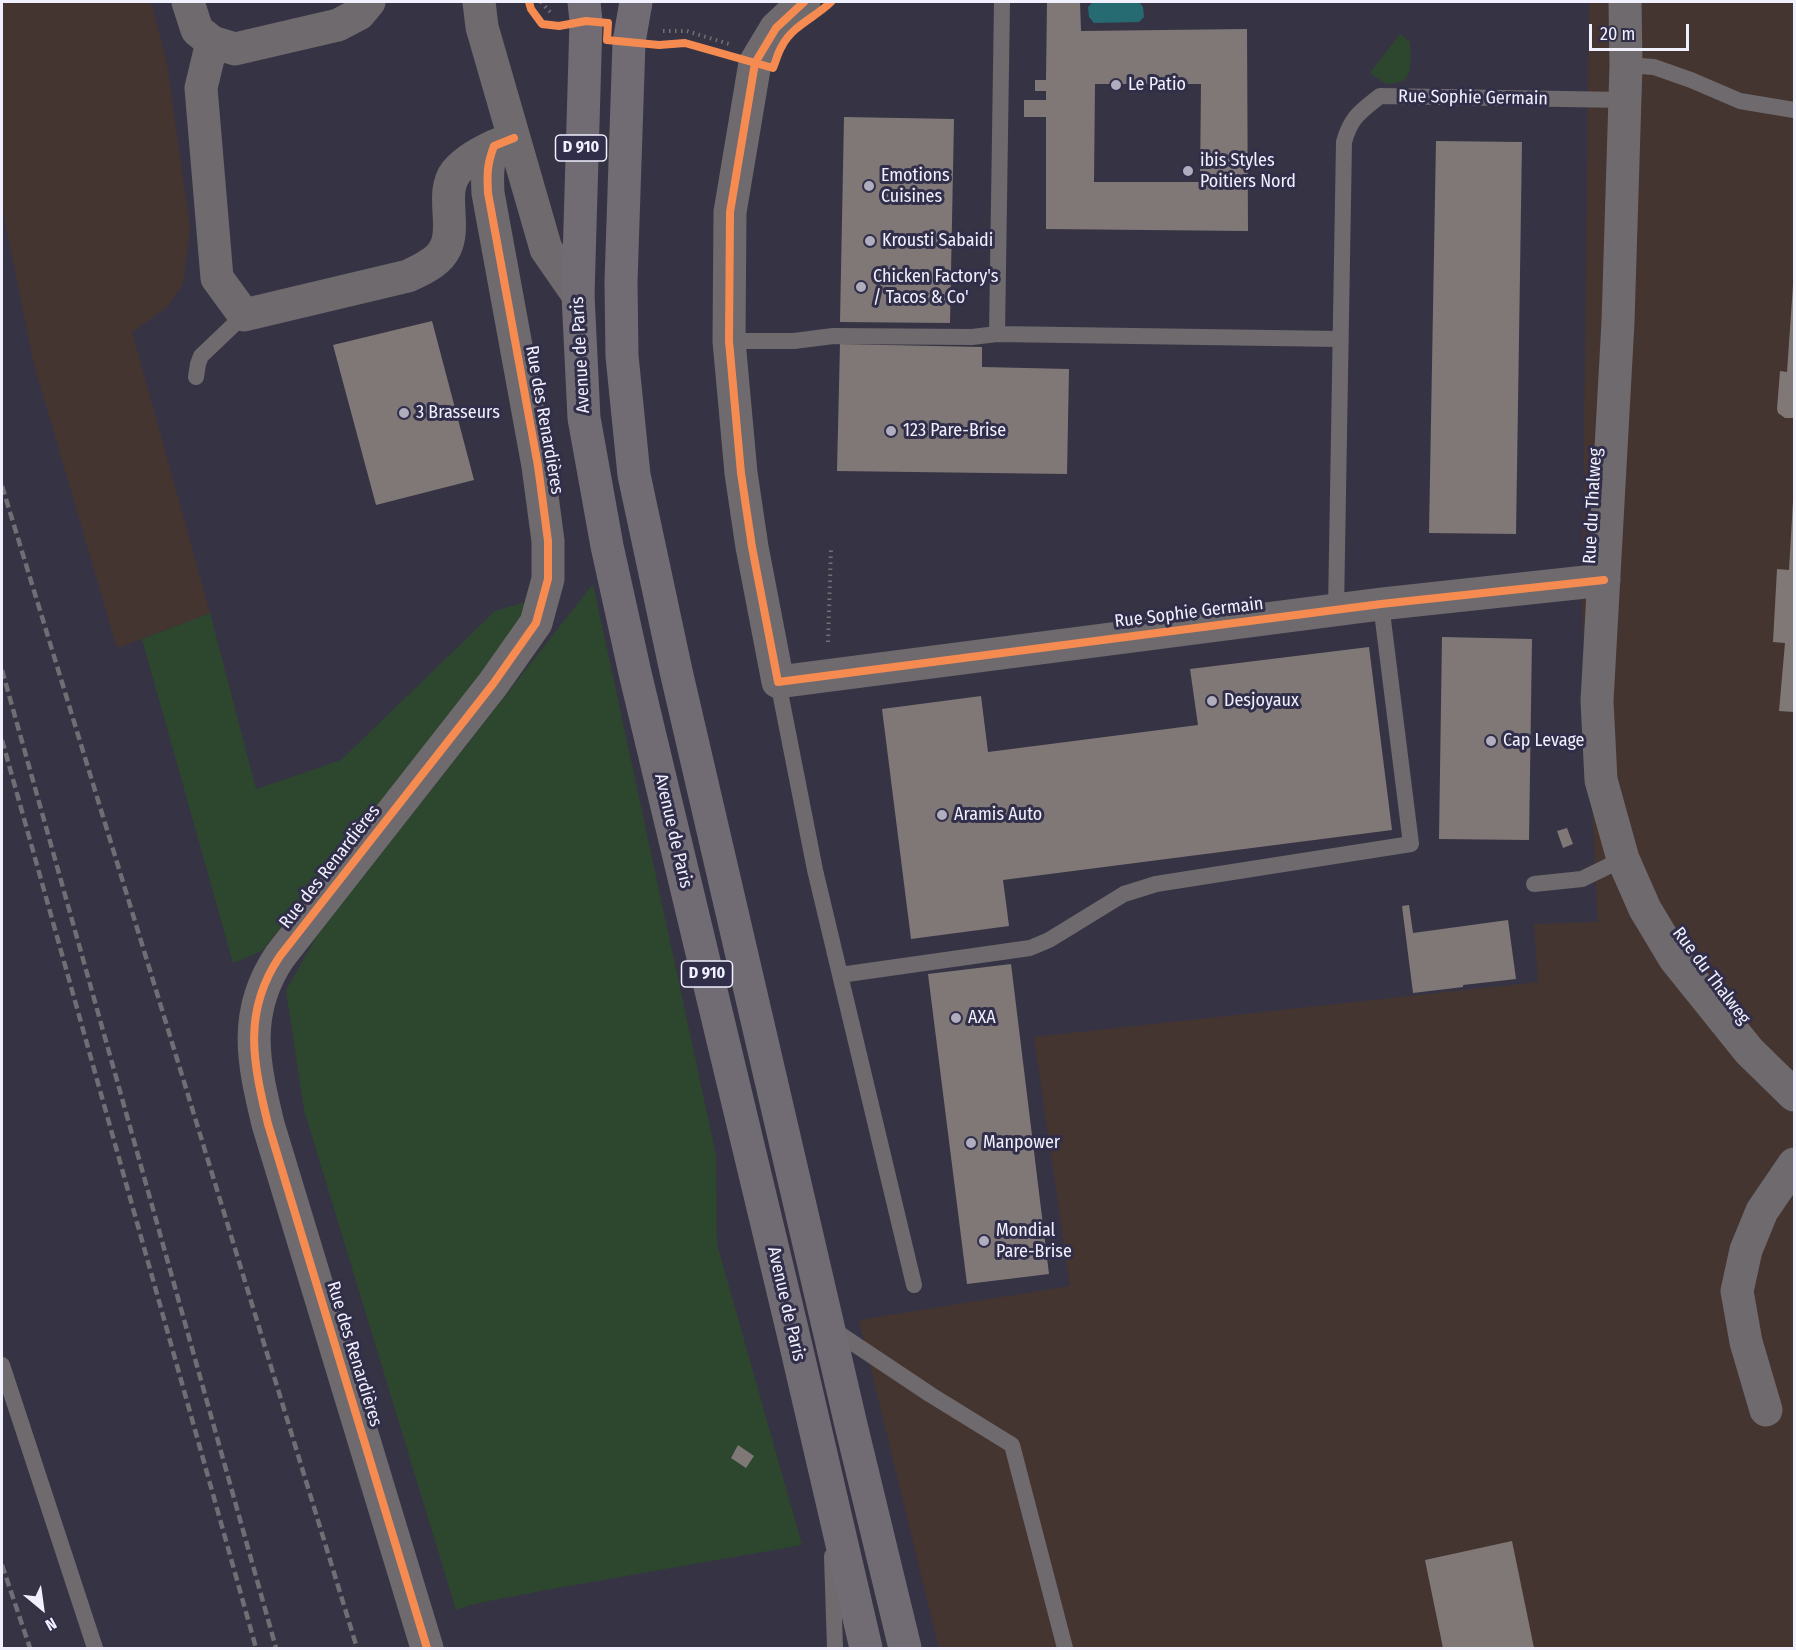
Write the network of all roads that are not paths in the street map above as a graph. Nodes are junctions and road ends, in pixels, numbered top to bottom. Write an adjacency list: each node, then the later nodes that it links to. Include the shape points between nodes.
1 (188, 2): 9 (street, via 197,30)
2 (369, 2): 9 (street, via 359,14 338,25 235,49)
3 (479, 2): 13 (street, Rue des Renardières)
4 (584, 2): 14 (main road, Avenue de Paris / D 910)
5 (636, 2): 30 (main road, Avenue de Paris / D 910, via 630,42 621,282 622,356 633,475)
6 (804, 2): 18 (street, via 776,28 755,63 729,212)
7 (1002, 2): 16 (lane)
8 (1625, 2): 10 (street, Rue du Thalweg)
9 (212, 42): 15 (street, via 201,88 217,278)
10 (1626, 65): 11 (street, Rue du Thalweg); 12 (lane, via 1654,67 1740,101)
11 (1625, 100): 17 (lane, Rue Sophie Germain, via 1380,96 1356,116 1344,142); 20 (street, Rue du Thalweg)
12 (1794, 110)
13 (504, 142): 14 (street, Rue des Renardières, via 546,249); 15 (street, via 472,158 455,173 449,188 449,237 441,256 428,265 408,276); 35 (street, Rue des Renardières, via 488,162 488,193 548,540 548,579 536,623 493,684 280,956 268,974 254,1025 254,1057 268,1124)
14 (578, 296): 33 (main road, Avenue de Paris / D 910, via 584,418 607,546)
15 (244, 315): 19 (lane, via 201,356)
16 (997, 334): 17 (lane); 18 (lane)
17 (1340, 339): 22 (lane, Rue Sophie Germain)
18 (729, 341): 23 (street, via 745,505)
19 (196, 377)
20 (1604, 580): 21 (street, Rue Sophie Germain); 24 (street, Rue du Thalweg, via 1597,701 1601,780)
21 (1381, 603): 22 (street, Rue Sophie Germain); 26 (lane, via 1411,844 1156,884 1124,894 1030,948)
22 (1335, 610): 23 (street, Rue Sophie Germain)
23 (778, 682): 26 (lane)
24 (1623, 859): 25 (lane, via 1582,879); 27 (street, Rue du Thalweg, via 1645,909 1675,959 1749,1051)
25 (1534, 884)
26 (840, 975): 29 (lane)
27 (1794, 1095)
28 (1794, 1164): 32 (street, via 1762,1211 1746,1250 1737,1291 1746,1342)
29 (914, 1285)
30 (829, 1326): 38 (main road, Avenue de Paris / D 910); 39 (lane, via 1012,1445)
31 (2, 1365): 34 (lane)
32 (1766, 1410)
33 (830, 1494): 36 (lane); 37 (main road, Avenue de Paris / D 910)
34 (95, 1648)
35 (427, 1648)
36 (835, 1648)
37 (866, 1648)
38 (905, 1648)
39 (1065, 1648)

